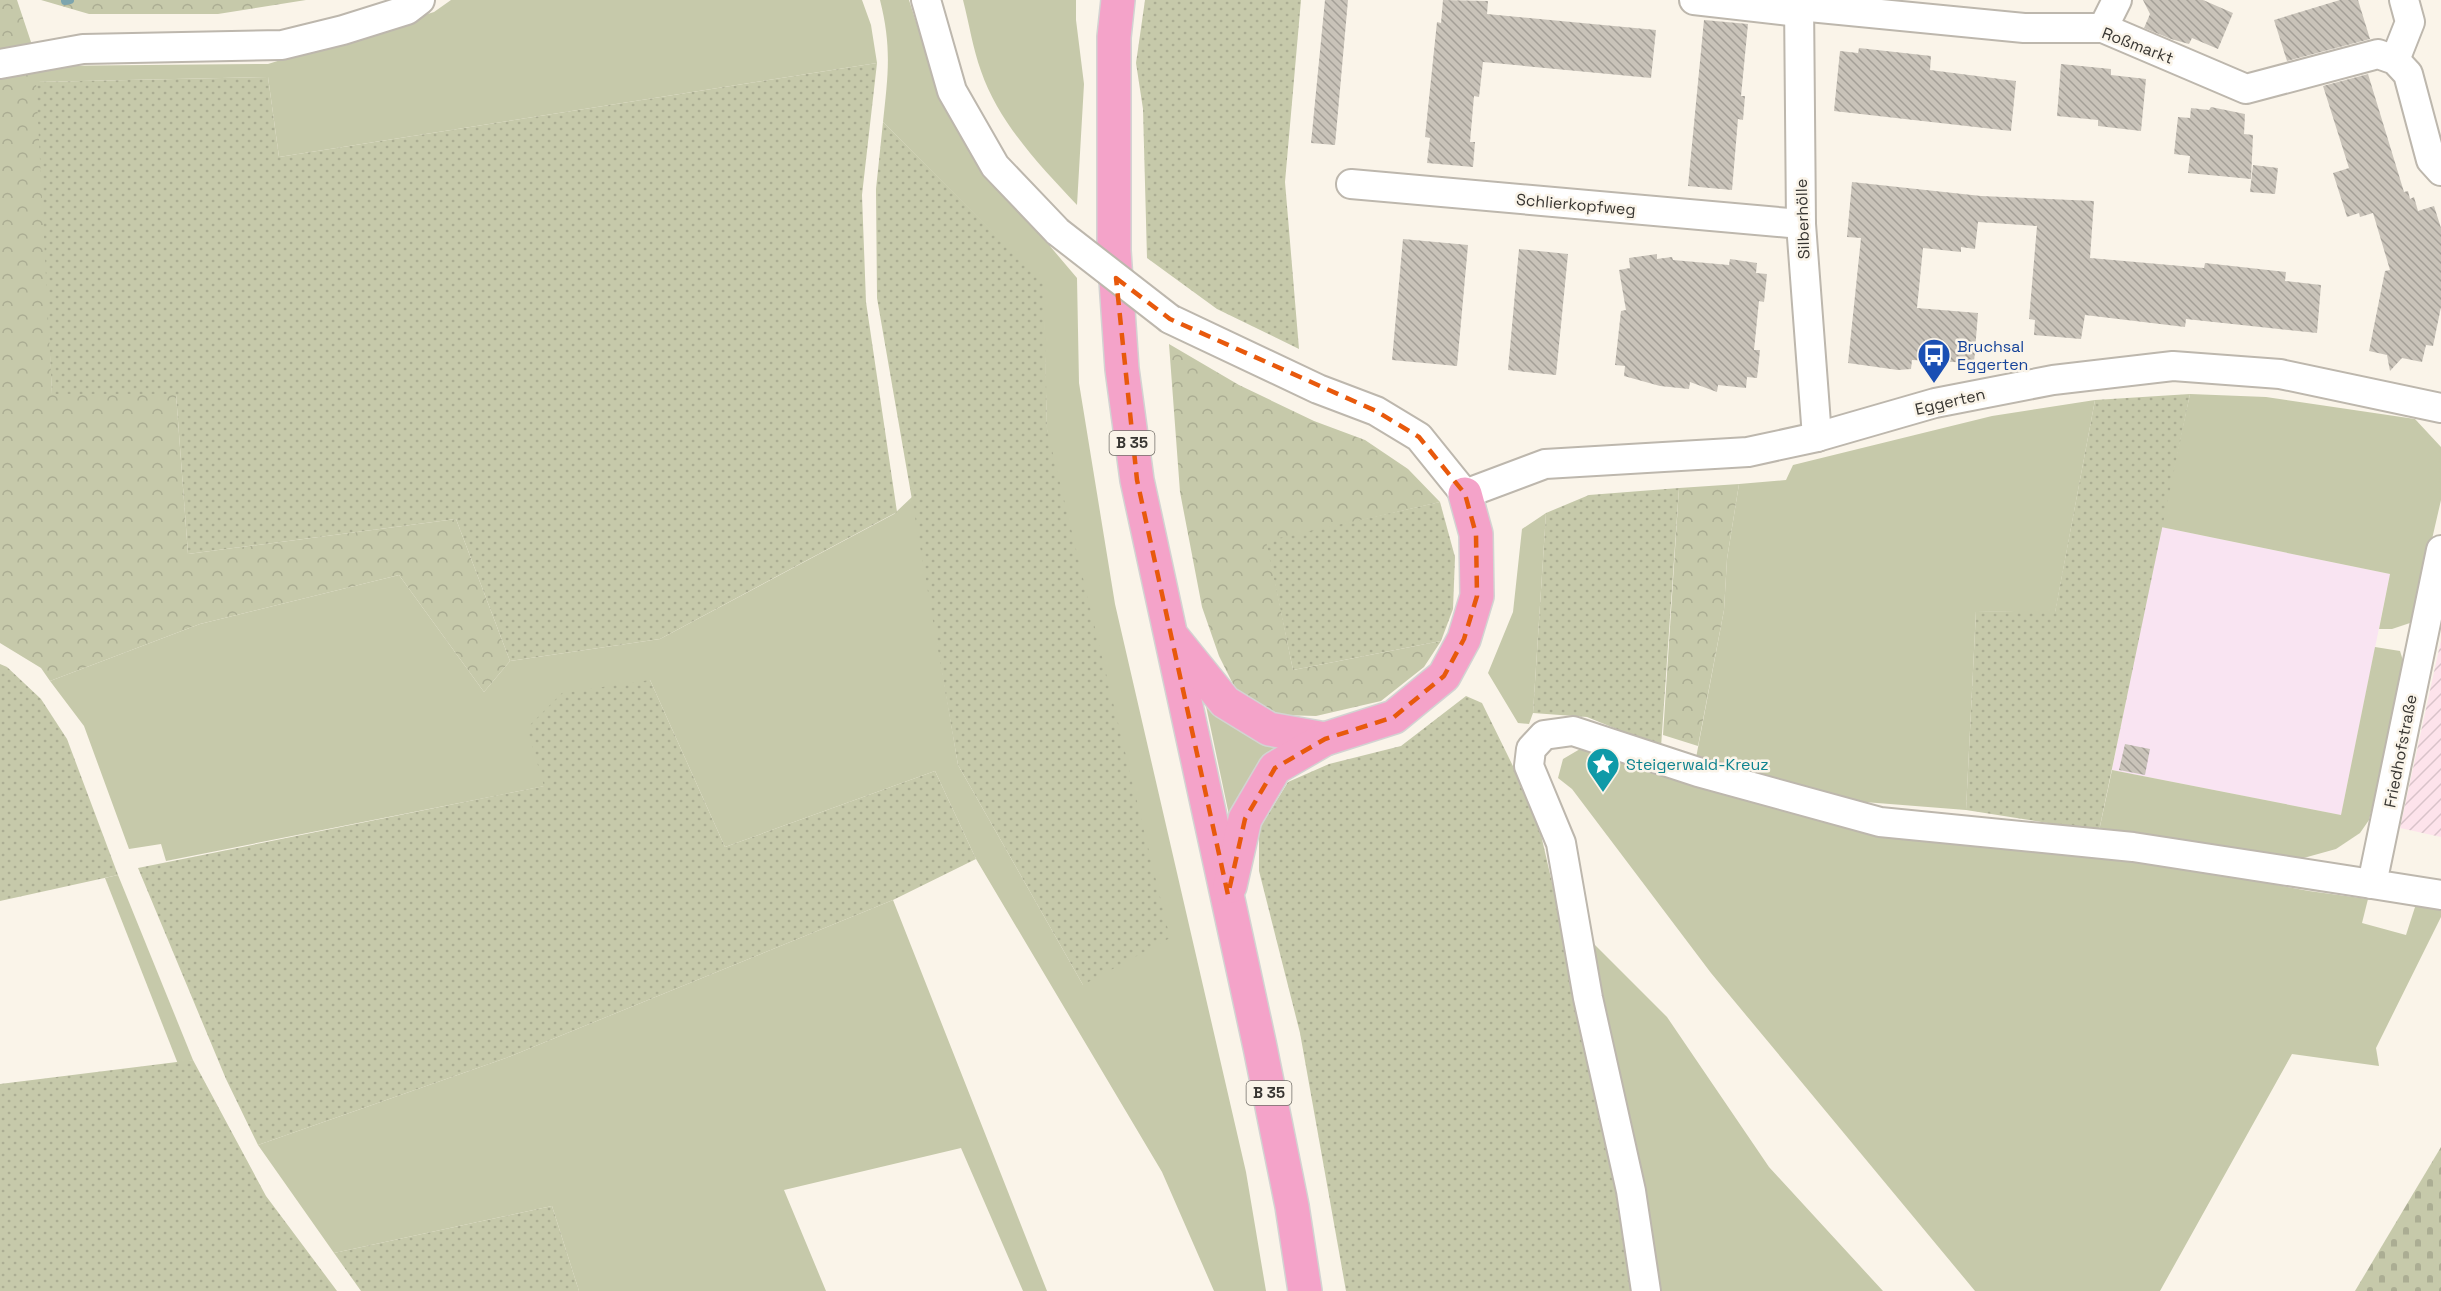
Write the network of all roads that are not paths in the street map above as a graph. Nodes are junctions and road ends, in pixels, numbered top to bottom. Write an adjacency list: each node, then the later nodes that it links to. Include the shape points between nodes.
1 (420, 0): 10 (street, via 396,13 282,45 83,49)
2 (926, 0): 16 (street, bridge, via 952,91 995,166 1058,232 1170,319 1318,389 1376,411 1419,437)
3 (1118, 0): 18 (main road, B 35, via 1114,37 1114,251 1122,369 1137,480)
4 (1694, 0): 7 (street, Roßmarkt)
5 (2117, 0): 8 (street)
6 (2404, 0): 9 (street, via 2410,22)
7 (1799, 6): 8 (street, Roßmarkt, via 2024,28); 13 (street, Silberhölle)
8 (2103, 28): 9 (street, Roßmarkt, via 2246,89 2378,54)
9 (2395, 60): 11 (street, via 2408,74 2431,160)
10 (0, 64)
11 (2441, 171)
12 (1352, 184): 13 (street, Schlierkopfweg)
13 (1801, 224): 15 (street, Silberhölle)
14 (2441, 408): 15 (street, Eggerten, via 2280,374 2173,366 2053,380 1935,403)
15 (1817, 437): 16 (street, Eggerten, via 1739,453 1545,464)
16 (1465, 494): 19 (main road, via 1476,534 1477,596 1464,639 1444,676 1394,717)
17 (2441, 550): 20 (street, Friedhofstraße)
18 (1169, 632): 19 (main road, via 1225,702 1269,729); 22 (main road, B 35)
19 (1325, 739): 22 (main road, via 1275,768 1245,819)
20 (2372, 884): 21 (street); 24 (street, via 2133,847 1880,822 1698,772 1573,731 1544,735 1531,750 1529,766 1561,843 1588,998 1631,1191)
21 (2441, 894)
22 (1228, 895): 23 (main road, B 35, via 1292,1206)
23 (1305, 1291)
24 (1646, 1291)

